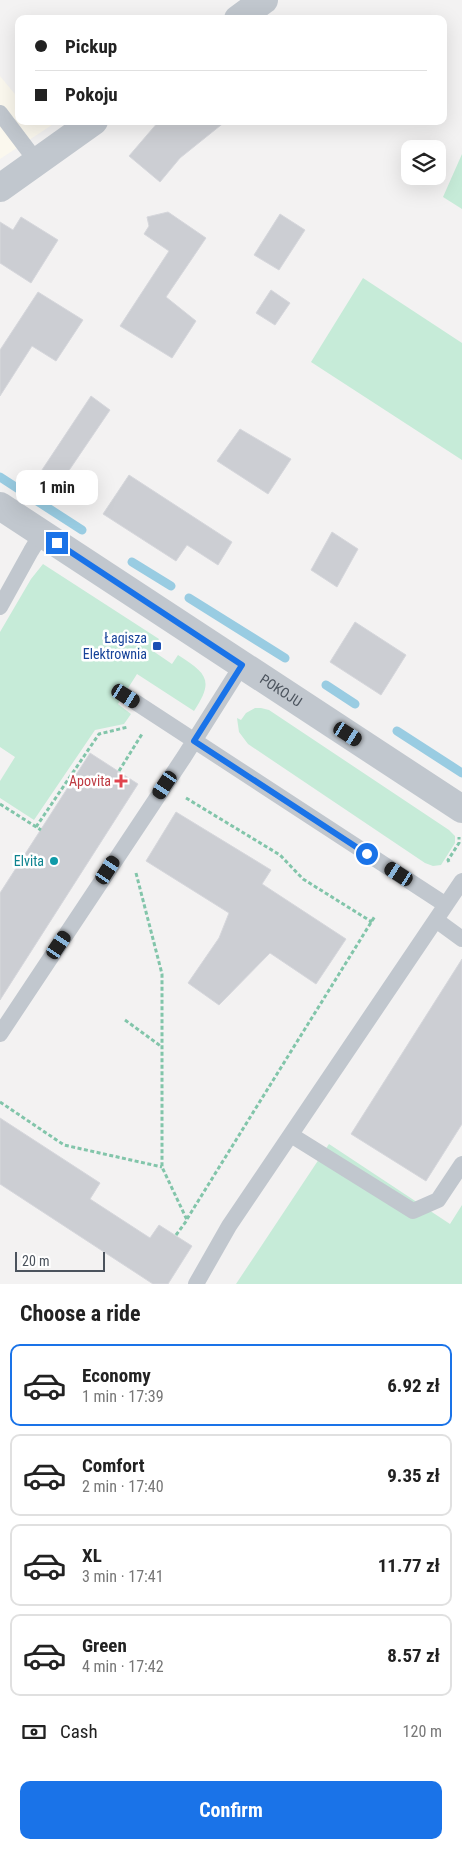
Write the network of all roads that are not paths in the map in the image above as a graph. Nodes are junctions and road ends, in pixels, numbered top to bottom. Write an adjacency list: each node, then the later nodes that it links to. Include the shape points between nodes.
1 (264, 0): 2 (street)
2 (243, 15)
3 (0, 113): 5 (lane)
4 (88, 125): 5 (street)
5 (37, 162): 6 (street)
6 (0, 188)
7 (0, 506): 8 (street, POKOJU)
8 (42, 533): 9 (lane); 10 (street, POKOJU)
9 (0, 607)
10 (242, 665): 12 (lane); 13 (street, POKOJU)
11 (126, 696): 12 (lane)
12 (194, 741): 15 (lane); 18 (lane)
13 (462, 809)
14 (462, 881): 15 (lane)
15 (446, 905): 16 (lane)
16 (436, 920): 17 (lane); 19 (lane)
17 (462, 939)
18 (0, 1034)
19 (291, 1135): 20 (lane, via 413,1211 438,1200); 21 (lane, via 229,1226)
20 (462, 1164)
21 (196, 1284)

